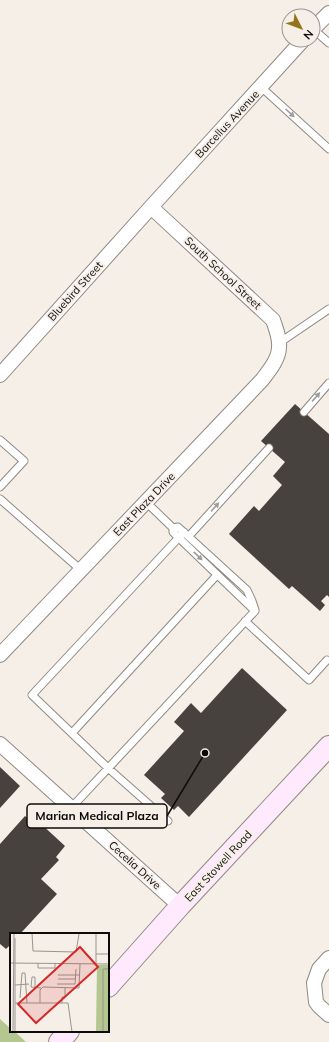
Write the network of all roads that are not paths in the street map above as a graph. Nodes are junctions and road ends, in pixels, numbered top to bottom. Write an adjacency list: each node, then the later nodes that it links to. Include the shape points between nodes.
1 (329, 13): 2 (street)
2 (321, 21)
3 (321, 36): 4 (lane)
4 (329, 43)
5 (297, 48): 6 (street, Barcellus Avenue)
6 (261, 87): 7 (lane, one-way to 7); 8 (street, Barcellus Avenue)
7 (329, 149)
8 (151, 207): 10 (street, South School Street, via 273,320); 11 (street, Bluebird Street)
9 (329, 309): 10 (lane)
10 (279, 346): 18 (street, East Plaza Drive, via 274,365 262,380)
11 (0, 375)
12 (329, 383): 13 (lane, one-way to 12)
13 (304, 412)
14 (0, 440): 16 (lane, via 24,461)
15 (269, 448): 20 (lane, one-way to 15)
16 (0, 487)
17 (0, 499): 22 (lane)
18 (146, 502): 19 (lane); 22 (street, East Plaza Drive)
19 (173, 528): 20 (lane, via 178,527); 21 (lane)
20 (186, 534): 21 (lane); 24 (lane, via 247,590)
21 (178, 537): 23 (lane, one-way to 23); 28 (lane, via 32,695)
22 (81, 570): 26 (street, East Plaza Drive)
23 (217, 575): 24 (lane); 28 (lane)
24 (255, 611): 25 (lane)
25 (245, 621): 27 (lane, via 310,680); 31 (lane)
26 (0, 655)
27 (327, 660)
28 (72, 733): 31 (lane)
29 (0, 744): 32 (street, Cecelia Drive)
30 (329, 746): 34 (main road, East Stowell Road)
31 (108, 768): 32 (lane); 33 (lane)
32 (71, 808): 34 (street, Cecelia Drive)
33 (168, 821)
34 (180, 906): 36 (main road, East Stowell Road)
35 (329, 958): 37 (street, via 319,969 314,983 316,1002)
36 (109, 986)
37 (329, 1015)
38 (67, 1032): 39 (main road)
39 (59, 1042)

